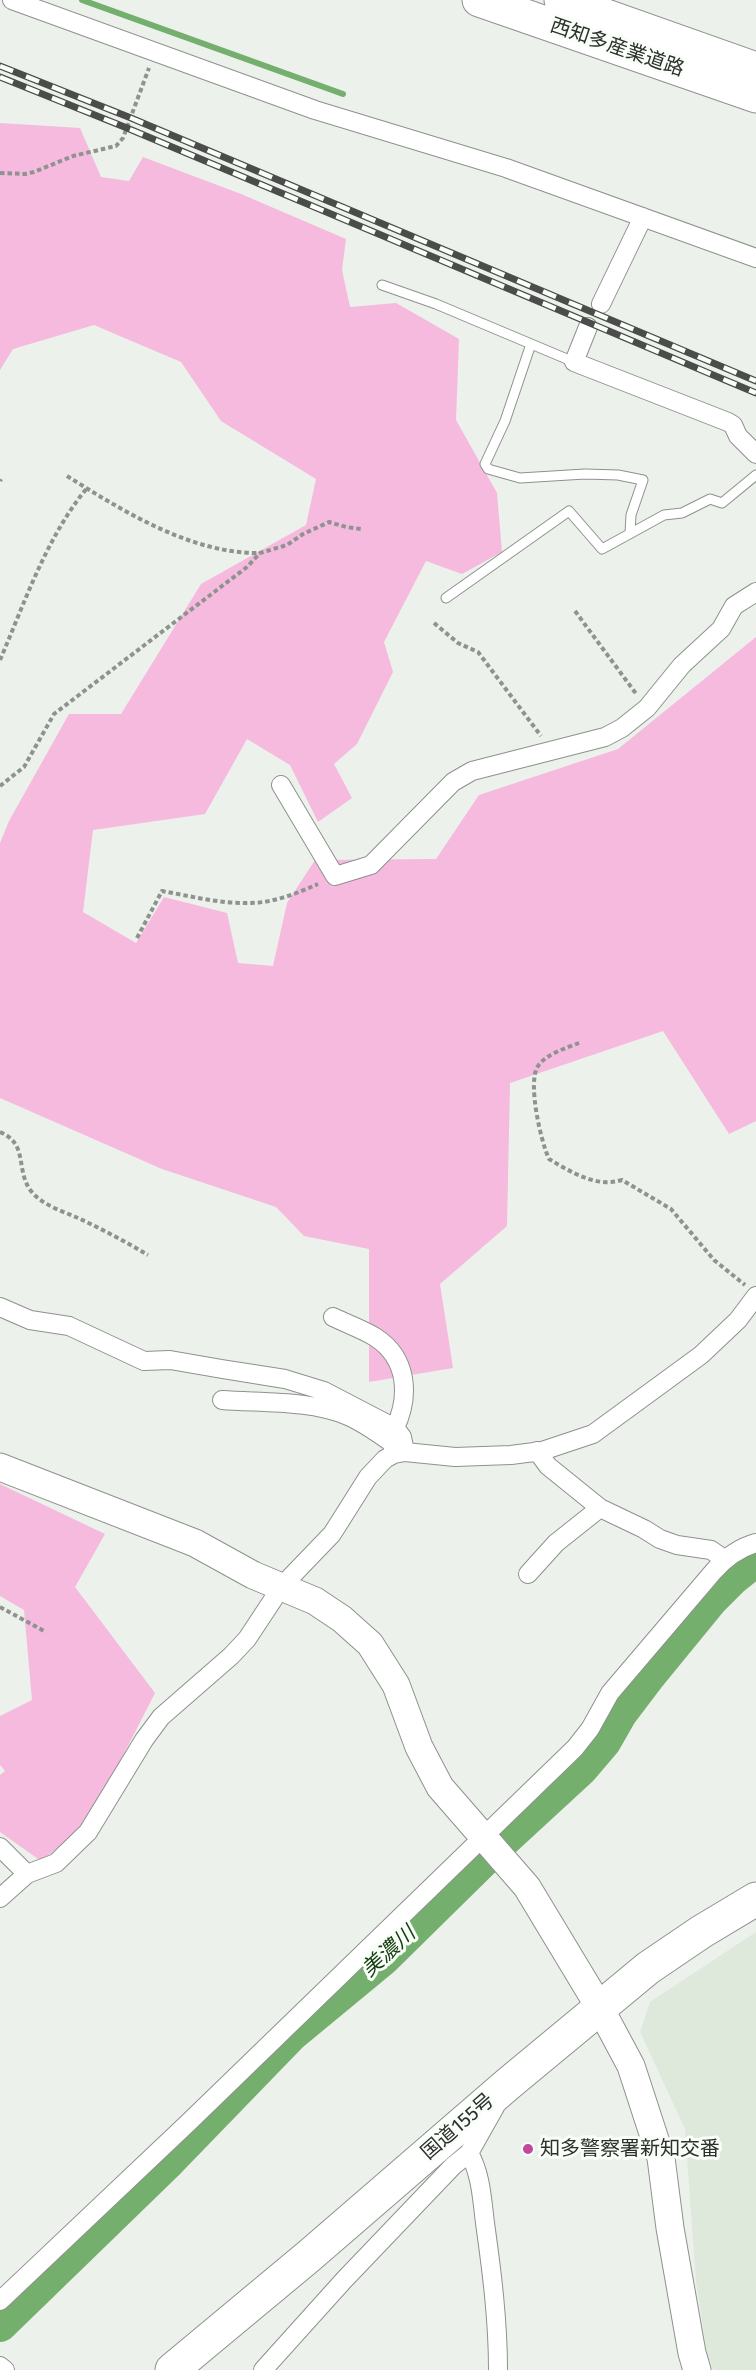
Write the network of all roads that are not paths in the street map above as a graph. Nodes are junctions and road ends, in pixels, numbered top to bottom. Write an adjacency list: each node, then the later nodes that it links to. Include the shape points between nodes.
1 (12, 0): 6 (street, via 315,110 506,168)
2 (479, 0): 5 (highway, 西知多産業道路)
3 (561, 0): 4 (highway, 西知多産業道路)
4 (756, 69)
5 (756, 96)
6 (643, 217): 7 (street); 9 (street)
7 (756, 258)
8 (382, 285): 11 (lane)
9 (601, 304)
10 (588, 327): 12 (street)
11 (531, 344): 12 (lane); 15 (lane, via 505,421 485,464 488,469 520,478 596,474 644,480 631,515)
12 (574, 362): 13 (street, via 728,422)
13 (756, 454)
14 (756, 476): 15 (lane, via 722,503 710,499 682,513 664,515)
15 (630, 533): 17 (lane, via 602,549 569,511)
16 (756, 592): 18 (street, via 734,606 722,629 682,665 647,708 622,728 605,737 472,771 453,782 371,865 335,876)
17 (446, 598)
18 (280, 785)
19 (752, 1292): 24 (street, via 738,1320 701,1355 593,1434)
20 (0, 1307): 23 (street, via 30,1320 69,1326 144,1361 170,1360 285,1379 314,1388)
21 (333, 1317): 23 (street, via 376,1338 394,1354 405,1387 404,1405)
22 (222, 1400): 25 (street, via 294,1405 346,1416 392,1443)
23 (395, 1428): 25 (street, via 402,1437)
24 (537, 1451): 25 (street, via 455,1457); 27 (street, via 548,1466)
25 (400, 1453): 31 (street, via 385,1459 368,1477 332,1534)
26 (0, 1467): 31 (street, via 195,1543)
27 (600, 1508): 29 (street, via 660,1539 711,1550); 30 (street, via 556,1543)
28 (756, 1543): 29 (street)
29 (724, 1559): 32 (street, via 610,1693 575,1748)
30 (528, 1574)
31 (282, 1586): 32 (street, via 342,1618 370,1644 396,1685 419,1747 440,1787); 34 (street, via 247,1639 161,1717 88,1832 56,1863)
32 (483, 1838): 37 (street, via 527,1887); 40 (street)
33 (0, 1847): 34 (street)
34 (27, 1874): 35 (street)
35 (0, 1898)
36 (756, 1899): 37 (highway, 国道155号, via 648,1968)
37 (600, 2008): 38 (highway, 国道155号); 46 (street, via 631,2066 661,2158)
38 (508, 2084): 39 (street); 43 (highway, 国道155号)
39 (469, 2153): 44 (street); 45 (street, via 477,2166 486,2229 498,2324)
40 (0, 2301)
41 (0, 2366): 42 (street)
42 (5, 2370)
43 (172, 2370)
44 (263, 2370)
45 (498, 2370)
46 (697, 2370)

